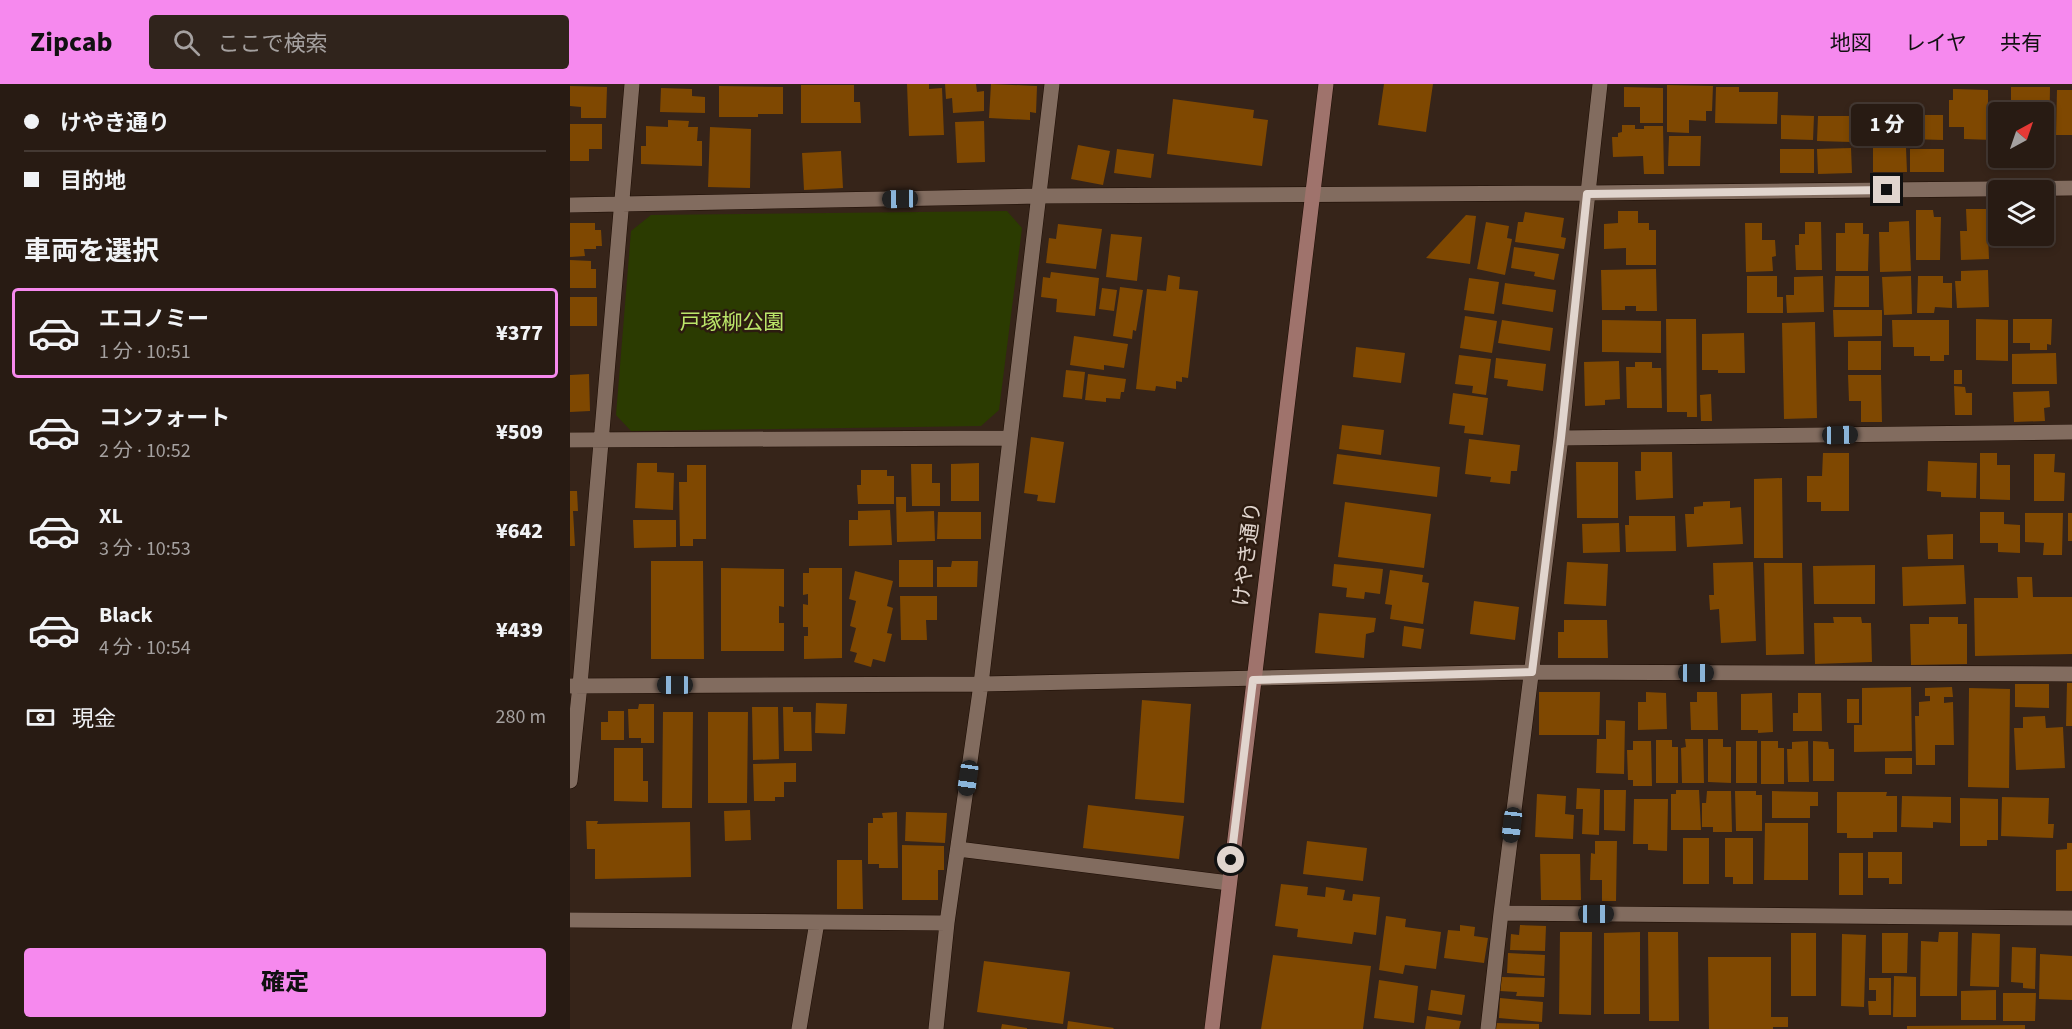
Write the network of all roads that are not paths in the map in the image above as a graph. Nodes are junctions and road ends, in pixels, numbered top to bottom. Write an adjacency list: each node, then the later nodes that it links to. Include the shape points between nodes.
1 (632, 84): 10 (street)
2 (1052, 84): 8 (street)
3 (1326, 84): 7 (street, けやき通り)
4 (1600, 84): 6 (street)
5 (2072, 188): 6 (street)
6 (1587, 194): 7 (street); 13 (street)
7 (1312, 195): 8 (street); 18 (street, けやき通り)
8 (1039, 196): 10 (street); 12 (street)
9 (570, 205): 10 (street)
10 (623, 205): 15 (street)
11 (2072, 432): 13 (street)
12 (1009, 438): 15 (street); 19 (street)
13 (1561, 438): 16 (street)
14 (570, 440): 15 (street)
15 (602, 440): 20 (street)
16 (1532, 672): 17 (street); 18 (street); 24 (street)
17 (2072, 674)
18 (1253, 680): 19 (street); 23 (street, けやき通り)
19 (981, 684): 20 (street); 22 (street)
20 (575, 685): 21 (street)
21 (570, 781)
22 (958, 849): 23 (street); 28 (street)
23 (1229, 883): 31 (street, けやき通り)
24 (1501, 913): 25 (street); 32 (street)
25 (2072, 918)
26 (570, 920): 27 (street)
27 (817, 922): 28 (street); 29 (street)
28 (947, 923): 30 (street)
29 (799, 1029)
30 (936, 1029)
31 (1212, 1029)
32 (1488, 1029)

